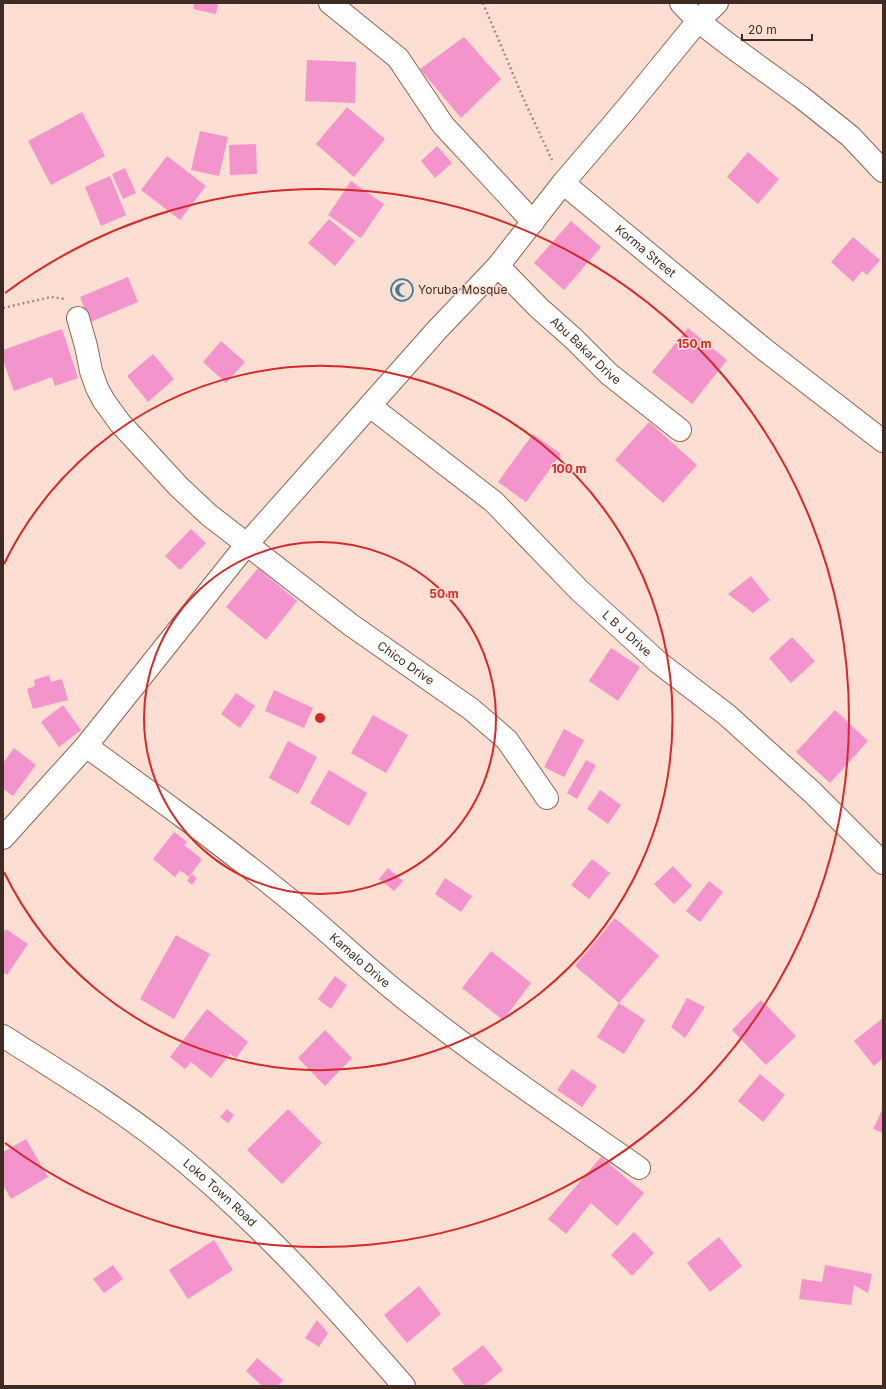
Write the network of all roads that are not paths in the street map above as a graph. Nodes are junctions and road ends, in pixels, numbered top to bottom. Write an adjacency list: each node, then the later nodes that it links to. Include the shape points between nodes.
1 (330, 3): 7 (street, via 398,58 444,125)
2 (681, 3): 4 (street)
3 (716, 3): 4 (street)
4 (698, 21): 5 (street, via 850,136); 6 (street)
5 (883, 171)
6 (563, 183): 7 (street); 12 (street, Korma Street, via 765,350)
7 (533, 222): 8 (street)
8 (498, 266): 10 (street); 11 (street, Abu Bakar Drive, via 609,374)
9 (78, 318): 13 (street, Chico Drive, via 91,371 104,401 179,487 209,515)
10 (370, 406): 13 (street); 17 (street, L B J Drive, via 494,502 579,590 658,662 727,715 813,793)
11 (680, 430)
12 (883, 441)
13 (247, 544): 14 (street); 15 (street, Chico Drive, via 351,625 471,709 507,740)
14 (86, 746): 16 (street); 19 (street, Kamalo Drive, via 280,892 434,1021)
15 (547, 798)
16 (3, 838)
17 (883, 863)
18 (3, 1036): 20 (street, Loko Town Road, via 90,1092 160,1142 218,1190 336,1309)
19 (639, 1168)
20 (404, 1386)

